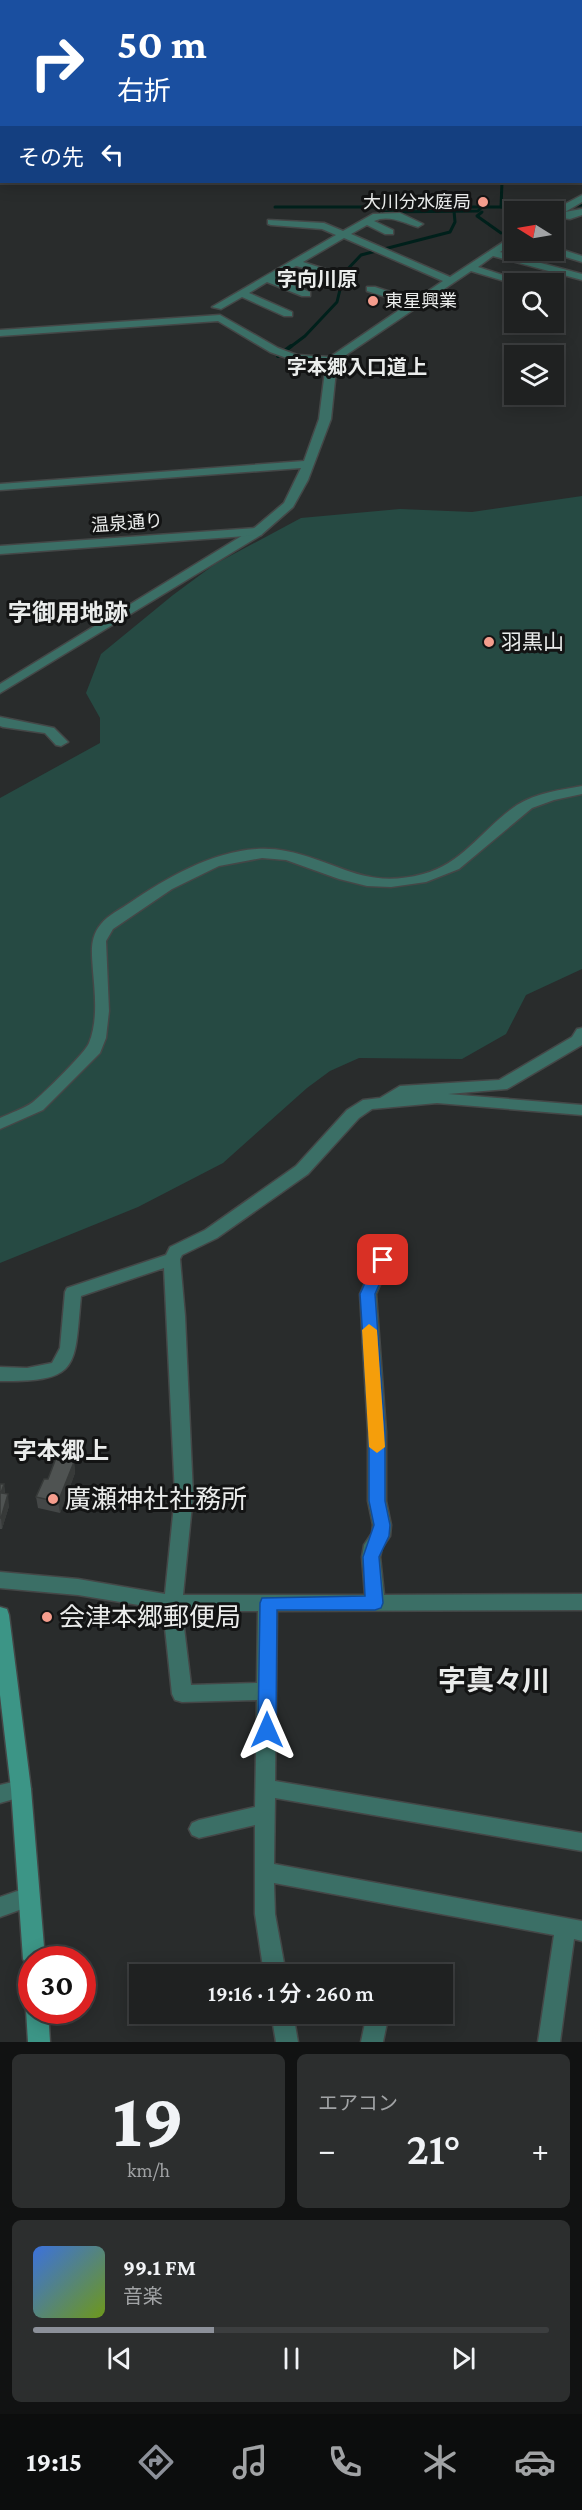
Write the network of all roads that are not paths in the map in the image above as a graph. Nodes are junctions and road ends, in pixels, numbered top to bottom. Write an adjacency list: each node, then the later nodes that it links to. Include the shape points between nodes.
1 (579, 199): 2 (street)
2 (564, 208)
3 (582, 212): 4 (street)
4 (564, 215)
5 (366, 221): 7 (street, via 383,214); 8 (street); 9 (street)
6 (271, 222): 9 (street, via 324,226)
7 (418, 224)
8 (389, 232)
9 (345, 234): 11 (street); 22 (street)
10 (504, 245): 12 (street)
11 (319, 249): 14 (street); 16 (street)
12 (492, 253): 17 (street); 19 (street)
13 (564, 253): 15 (street)
14 (334, 254)
15 (582, 259)
16 (296, 263): 18 (street); 21 (street)
17 (468, 267): 20 (street); 22 (street)
18 (327, 273)
19 (580, 277)
20 (504, 278)
21 (268, 279): 24 (street); 25 (street)
22 (448, 280): 26 (street)
23 (371, 289): 26 (street)
24 (243, 294): 27 (street); 28 (street, via 216,304)
25 (306, 294)
26 (414, 303): 30 (street)
27 (288, 314)
28 (220, 318): 29 (street); 30 (street, via 295,358)
29 (0, 333)
30 (332, 360): 31 (street, via 325,419)
31 (308, 464): 32 (street); 33 (street, via 290,505)
32 (0, 487)
33 (257, 532): 34 (street, 温泉通り); 35 (street)
34 (0, 550)
35 (0, 689)
36 (0, 721): 37 (street, via 49,729)
37 (61, 742)
38 (582, 790): 42 (street, via 522,808 461,863 429,878 372,883 283,855 263,855 204,867 171,882 107,926 102,934 101,1019 95,1049 38,1106)
39 (582, 1033): 40 (street, via 569,1046 502,1085 400,1091)
40 (382, 1104): 41 (street, via 437,1098); 43 (street, via 368,1104 353,1114 302,1170 211,1234 176,1251)
41 (582, 1110)
42 (0, 1124)
43 (172, 1259): 45 (street, via 73,1292 68,1356 50,1374); 48 (street, via 184,1495)
44 (383, 1260): 50 (street, via 368,1294 377,1501 382,1525 371,1557)
45 (0, 1374)
46 (0, 1580): 48 (street, via 78,1587)
47 (582, 1602): 50 (street)
48 (172, 1603): 49 (street); 52 (street, via 182,1694)
49 (268, 1603): 50 (street); 52 (street)
50 (375, 1603)
51 (0, 1615): 54 (main road)
52 (267, 1691): 53 (street)
53 (267, 1788): 56 (street); 58 (street)
54 (21, 1789): 55 (street); 60 (main road)
55 (0, 1794)
56 (266, 1813): 57 (street); 59 (street)
57 (199, 1829)
58 (582, 1842)
59 (265, 1872): 62 (street); 64 (street, via 265,1914)
60 (29, 1897): 61 (street); 63 (main road)
61 (0, 1907)
62 (573, 1929): 71 (street)
63 (33, 1946)
64 (273, 1964)
65 (38, 2024): 68 (main road)
66 (284, 2024): 69 (street)
67 (376, 2024): 70 (street)
68 (39, 2042)
69 (287, 2042)
70 (372, 2042)
71 (549, 2042)

